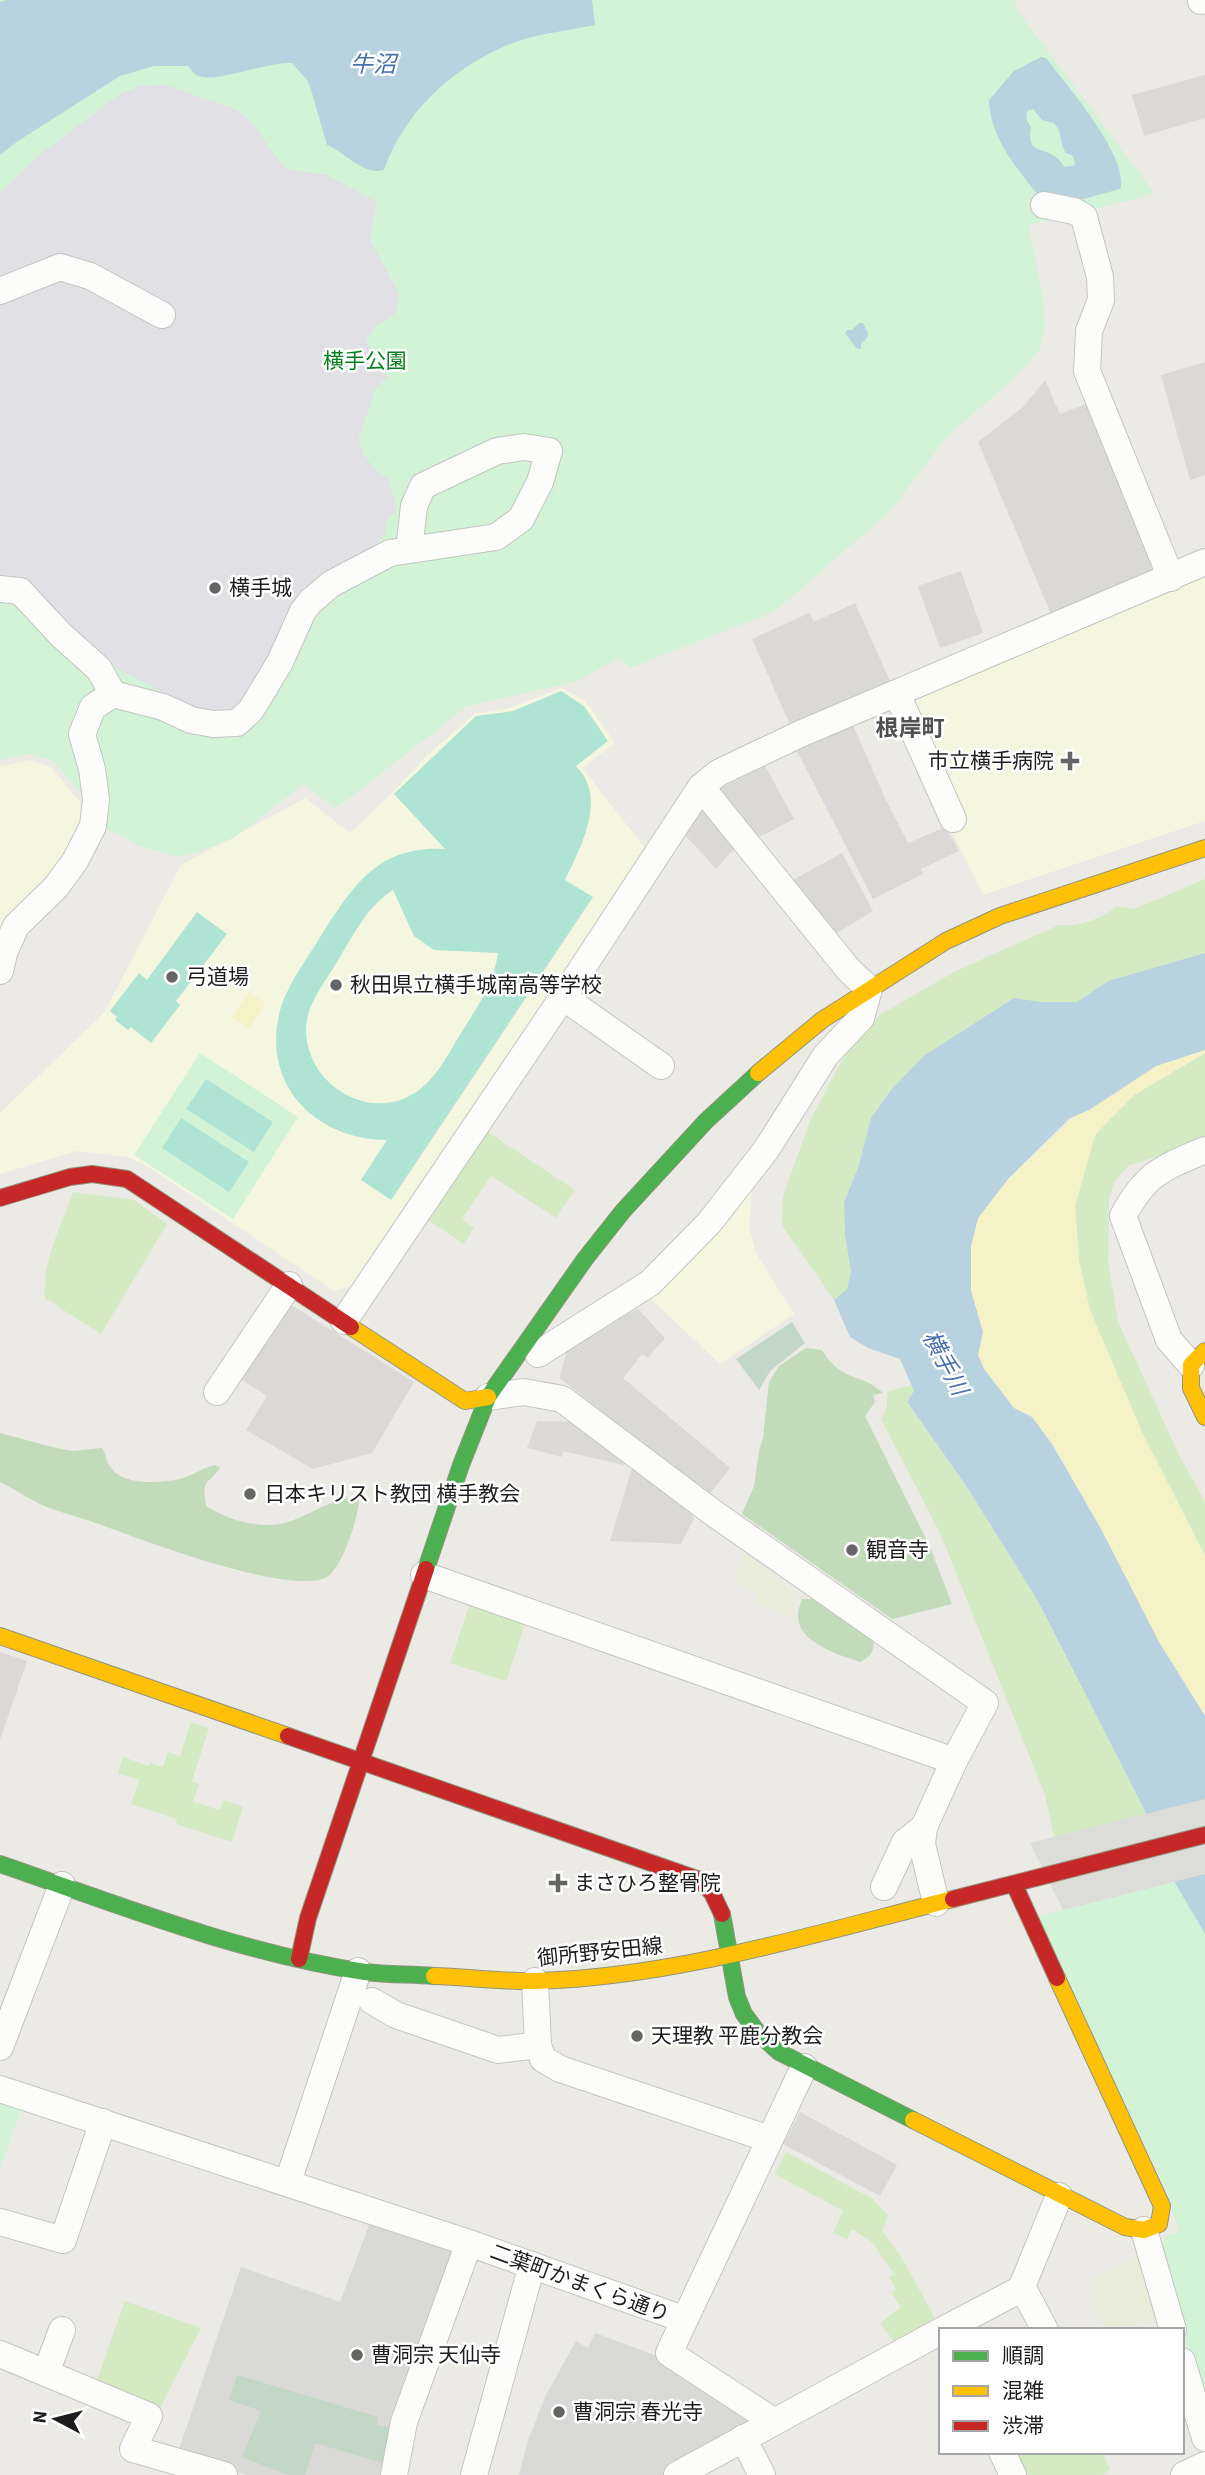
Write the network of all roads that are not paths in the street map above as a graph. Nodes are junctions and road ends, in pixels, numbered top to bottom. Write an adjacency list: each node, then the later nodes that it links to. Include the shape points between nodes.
1 (1044, 205): 6 (street, via 1084,217 1100,277 1101,300 1089,331 1087,371)
2 (0, 292): 3 (street, via 60,267 90,276)
3 (162, 315)
4 (409, 550): 4 (street, via 496,537 522,519 549,451 524,447 497,451 424,486 414,506); 8 (street, via 390,553 331,584 311,601 251,710 237,723 191,720)
5 (1205, 562): 6 (street)
6 (1171, 578): 9 (street)
7 (0, 589): 8 (street, via 20,591 99,669)
8 (113, 694): 13 (street, via 93,708 82,734 96,799 93,826 56,887 16,926)
9 (897, 694): 10 (street, via 730,767); 11 (street)
10 (701, 787): 14 (street); 15 (street)
11 (953, 819)
12 (1205, 848): 14 (street, via 1000,916 946,941)
13 (0, 971)
14 (869, 989): 21 (street, via 861,1018 826,1055 766,1150 709,1223 650,1283); 24 (street, via 763,1068 659,1170 585,1259)
15 (562, 998): 16 (street); 20 (street)
16 (662, 1066)
17 (1205, 1150): 22 (street, via 1157,1171 1123,1216 1169,1340)
18 (0, 1198): 19 (street, via 70,1177 92,1174 127,1179)
19 (289, 1285): 20 (street); 23 (street)
20 (344, 1321): 24 (street, via 465,1401)
21 (538, 1354)
22 (1198, 1358): 25 (street, via 1191,1388)
23 (217, 1392)
24 (488, 1397): 26 (street); 28 (street, via 524,1392 562,1399 712,1512 985,1703)
25 (1205, 1417)
26 (424, 1575): 28 (street); 29 (street)
27 (0, 1636): 29 (street)
28 (954, 1761): 30 (street)
29 (361, 1762): 37 (street, via 700,1880 722,1910); 38 (street, via 308,1918)
30 (924, 1828): 35 (street, via 905,1842); 36 (street, via 922,1844)
31 (1205, 1835): 33 (street, 御所野安田線)
32 (0, 1864): 34 (street, 御所野安田線)
33 (1014, 1884): 36 (street, 御所野安田線); 51 (street, via 1162,2206 1159,2224)
34 (62, 1885): 38 (street, 御所野安田線, via 201,1933); 43 (street)
35 (884, 1887)
36 (936, 1903): 37 (street, 御所野安田線)
37 (731, 1955): 40 (street, 御所野安田線, via 639,1971); 44 (street, via 737,1997 758,2036)
38 (299, 1959): 39 (street, 御所野安田線)
39 (358, 1971): 40 (street, 御所野安田線); 48 (street)
40 (535, 1981): 42 (street)
41 (372, 2001): 42 (street, via 396,2015 498,2050)
42 (538, 2045): 47 (street, via 543,2059 560,2069)
43 (0, 2047)
44 (804, 2067): 47 (street, 二葉町かまくら通り); 49 (street)
45 (0, 2089): 46 (street, 二葉町かまくら通り)
46 (103, 2122): 48 (street, 二葉町かまくら通り); 50 (street, via 62,2240)
47 (769, 2139): 55 (street, 二葉町かまくら通り)
48 (288, 2182): 52 (street, 二葉町かまくら通り)
49 (1059, 2196): 51 (street, via 1125,2227); 54 (street)
50 (0, 2222)
51 (1144, 2230): 58 (street)
52 (469, 2243): 53 (street, 二葉町かまくら通り); 70 (street, via 404,2422)
53 (532, 2266): 55 (street, 二葉町かまくら通り); 71 (street)
54 (1021, 2290): 56 (street); 57 (street)
55 (683, 2319): 64 (street, via 669,2353)
56 (947, 2328)
57 (1044, 2328)
58 (1172, 2328)
59 (62, 2330): 63 (street)
60 (939, 2332): 64 (street)
61 (0, 2354): 63 (street)
62 (1184, 2368): 66 (street)
63 (46, 2373): 69 (street, via 149,2416 133,2449)
64 (774, 2421): 65 (street)
65 (743, 2438): 72 (street); 73 (street)
66 (1205, 2438)
67 (1003, 2454): 74 (street)
68 (1205, 2465): 75 (street)
69 (224, 2475)
70 (394, 2475)
71 (474, 2475)
72 (677, 2475)
73 (762, 2475)
74 (1013, 2475)
75 (1184, 2475)

